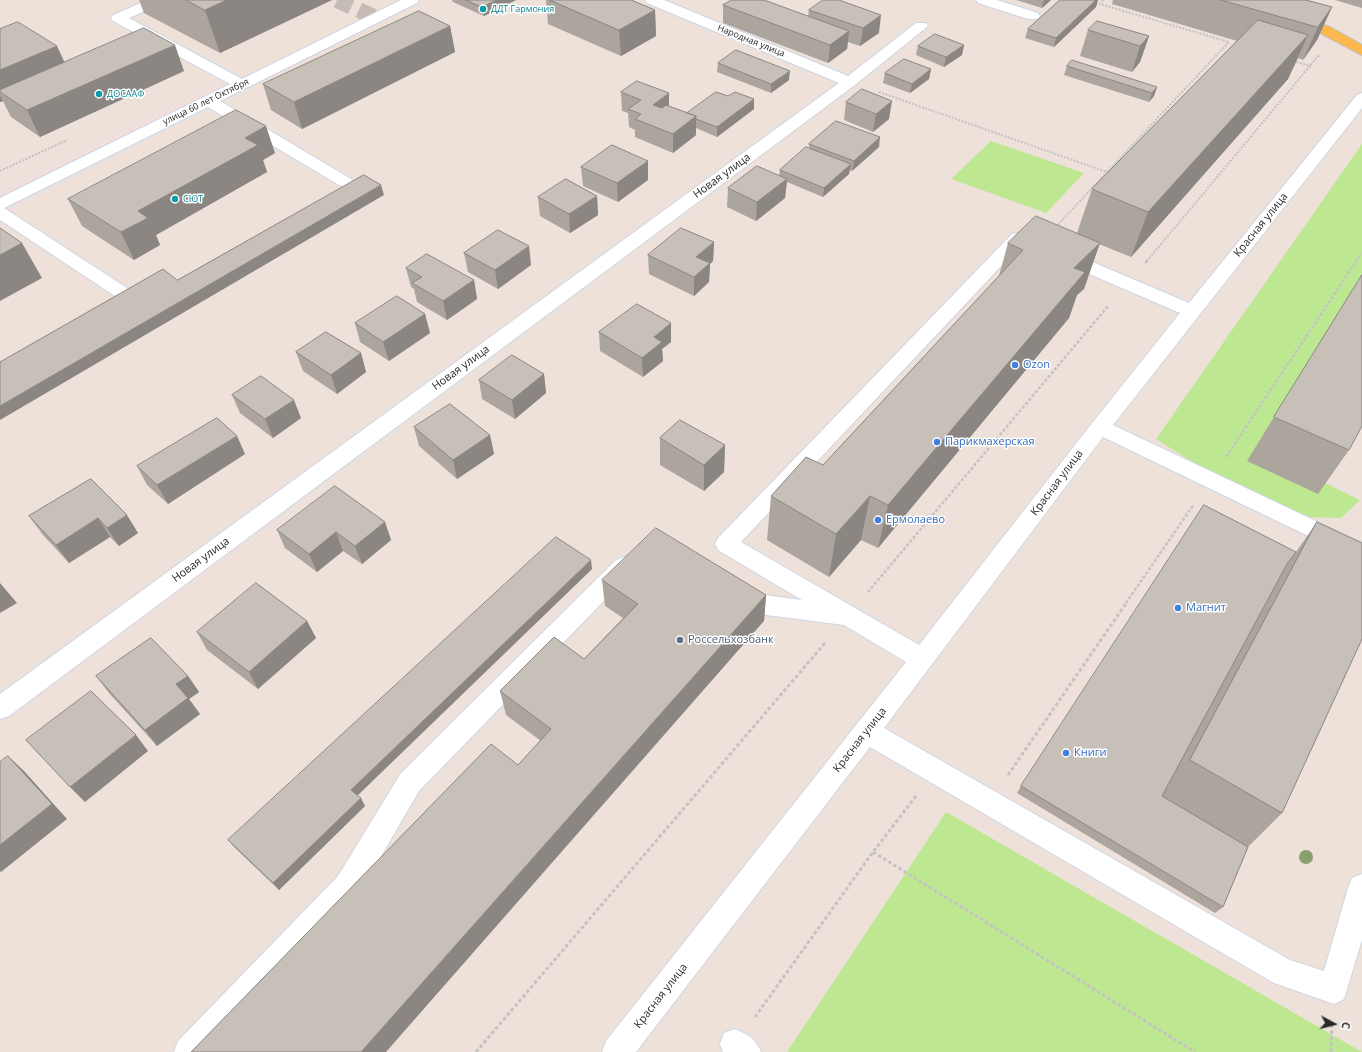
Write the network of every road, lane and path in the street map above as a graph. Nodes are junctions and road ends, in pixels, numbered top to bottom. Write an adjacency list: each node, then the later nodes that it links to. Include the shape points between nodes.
1 (120, 0): 9 (street)
2 (159, 0): 9 (street)
3 (412, 0): 16 (street, улица 60 лет Октября)
4 (652, 0): 15 (street, Народная улица)
5 (983, 0): 8 (street)
6 (1104, 0): 19 (path, via 1100,4 1229,42)
7 (1235, 0): 12 (main road, via 1324,30)
8 (1033, 16)
9 (118, 18): 16 (street)
10 (921, 26): 15 (street, Новая улица)
11 (1323, 51): 14 (path)
12 (1362, 51)
13 (1289, 59): 14 (path)
14 (1311, 66): 25 (path)
15 (850, 82): 19 (path); 35 (street, Новая улица)
16 (241, 84): 18 (street, улица 60 лет Октября)
17 (1362, 98): 27 (street, Красная улица)
18 (208, 100): 20 (street); 21 (street, улица 60 лет Октября)
19 (1107, 172): 23 (path)
20 (345, 182)
21 (0, 204)
22 (0, 212): 26 (street)
23 (1039, 246): 25 (street); 33 (street, via 1018,238 726,544)
24 (1362, 252): 29 (path)
25 (1128, 283): 27 (street); 33 (path)
26 (121, 292)
27 (1192, 311): 28 (street, Красная улица)
28 (1100, 427): 29 (street); 34 (street, Красная улица)
29 (1210, 481): 31 (street); 38 (path)
30 (641, 550): 42 (street, via 410,782 348,886)
31 (1362, 553)
32 (718, 579): 33 (street, via 759,604)
33 (849, 616): 34 (street); 43 (path)
34 (922, 660): 36 (street, Красная улица)
35 (0, 708)
36 (866, 732): 38 (street); 44 (street, Красная улица)
37 (920, 790): 39 (path)
38 (989, 803): 40 (street, via 1284,973 1334,989)
39 (873, 852): 41 (path); 45 (path)
40 (1362, 888)
41 (740, 1048)
42 (189, 1052)
43 (476, 1052)
44 (617, 1052)
45 (1195, 1052)

